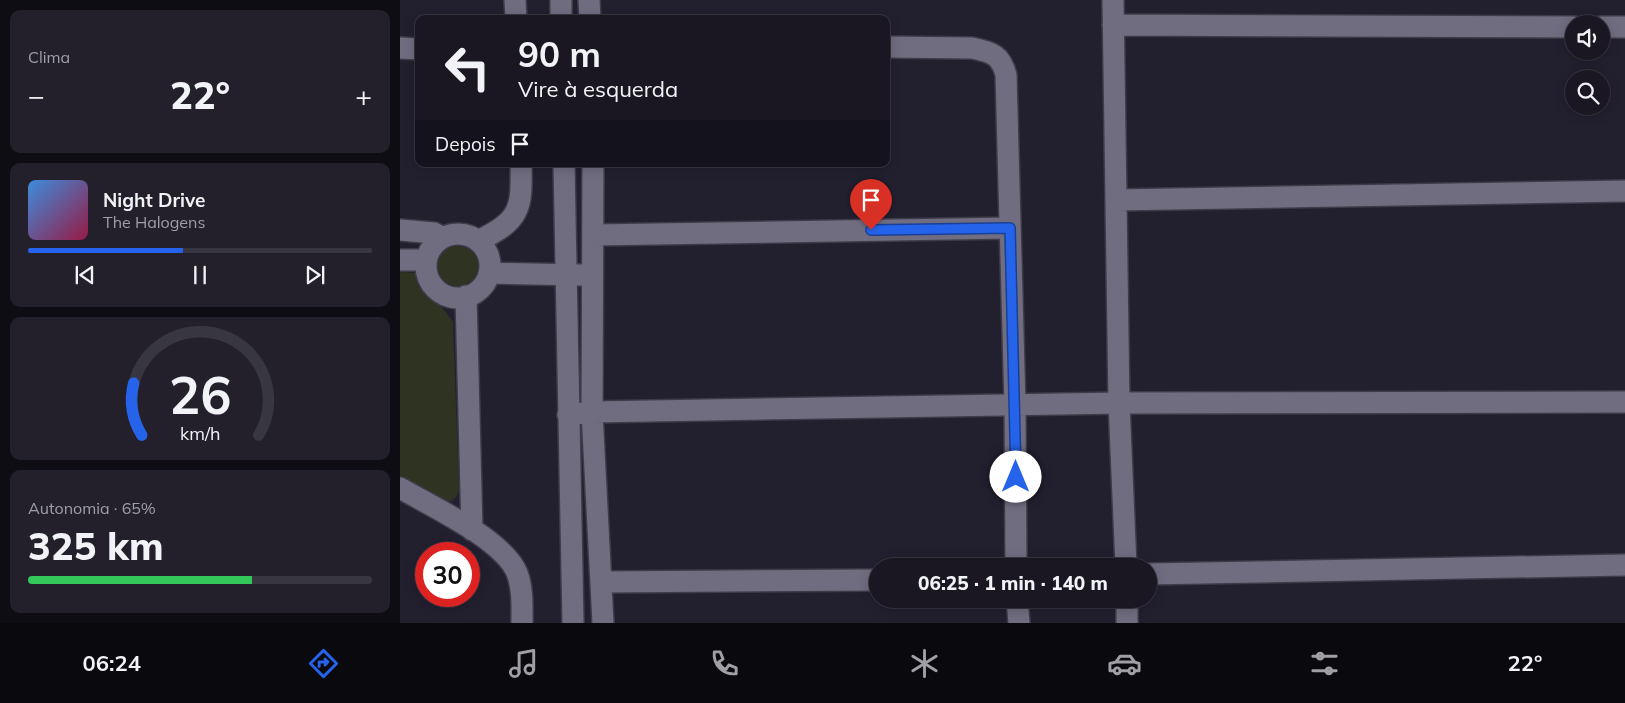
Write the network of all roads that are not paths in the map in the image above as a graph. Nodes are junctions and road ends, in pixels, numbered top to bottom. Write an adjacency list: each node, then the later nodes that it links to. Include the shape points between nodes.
1 (515, 0): 5 (street)
2 (561, 0): 6 (street)
3 (589, 0): 7 (street)
4 (1113, 0): 8 (street)
5 (516, 15)
6 (561, 15)
7 (590, 15)
8 (1113, 25): 9 (street); 19 (street)
9 (1565, 27)
10 (1610, 27): 11 (street)
11 (1625, 27)
12 (400, 48): 14 (street)
13 (890, 48): 20 (street, via 972,48 986,51 1003,63)
14 (415, 49)
15 (521, 167): 24 (street, via 522,194 513,218 504,227)
16 (564, 167): 28 (street)
17 (593, 167): 22 (street)
18 (1625, 190): 19 (street)
19 (1116, 200): 32 (street)
20 (1010, 228): 22 (street); 33 (street)
21 (400, 230): 23 (street, via 434,233)
22 (594, 236): 29 (street)
23 (442, 238): 24 (street, via 461,234); 26 (street)
24 (478, 241): 27 (street, via 489,256)
25 (400, 260): 26 (street)
26 (426, 260): 30 (street, via 429,279 434,287 449,296)
27 (489, 273): 28 (street); 30 (street, via 481,288)
28 (567, 275): 29 (street); 35 (street)
29 (592, 275): 34 (street)
30 (466, 296): 37 (street)
31 (1625, 402): 32 (street)
32 (1119, 404): 33 (street); 39 (street)
33 (1015, 406): 34 (street); 38 (street)
34 (592, 412): 35 (street); 43 (street)
35 (568, 415): 47 (street)
36 (400, 488): 37 (street)
37 (472, 530): 46 (street, via 492,542 508,558 517,574)
38 (1016, 558)
39 (1126, 558)
40 (1625, 565): 41 (street)
41 (1157, 574)
42 (869, 580): 43 (street)
43 (602, 582): 48 (street)
44 (1018, 608): 49 (street)
45 (1127, 608): 50 (street)
46 (522, 623)
47 (573, 623)
48 (603, 623)
49 (1019, 623)
50 (1127, 623)

